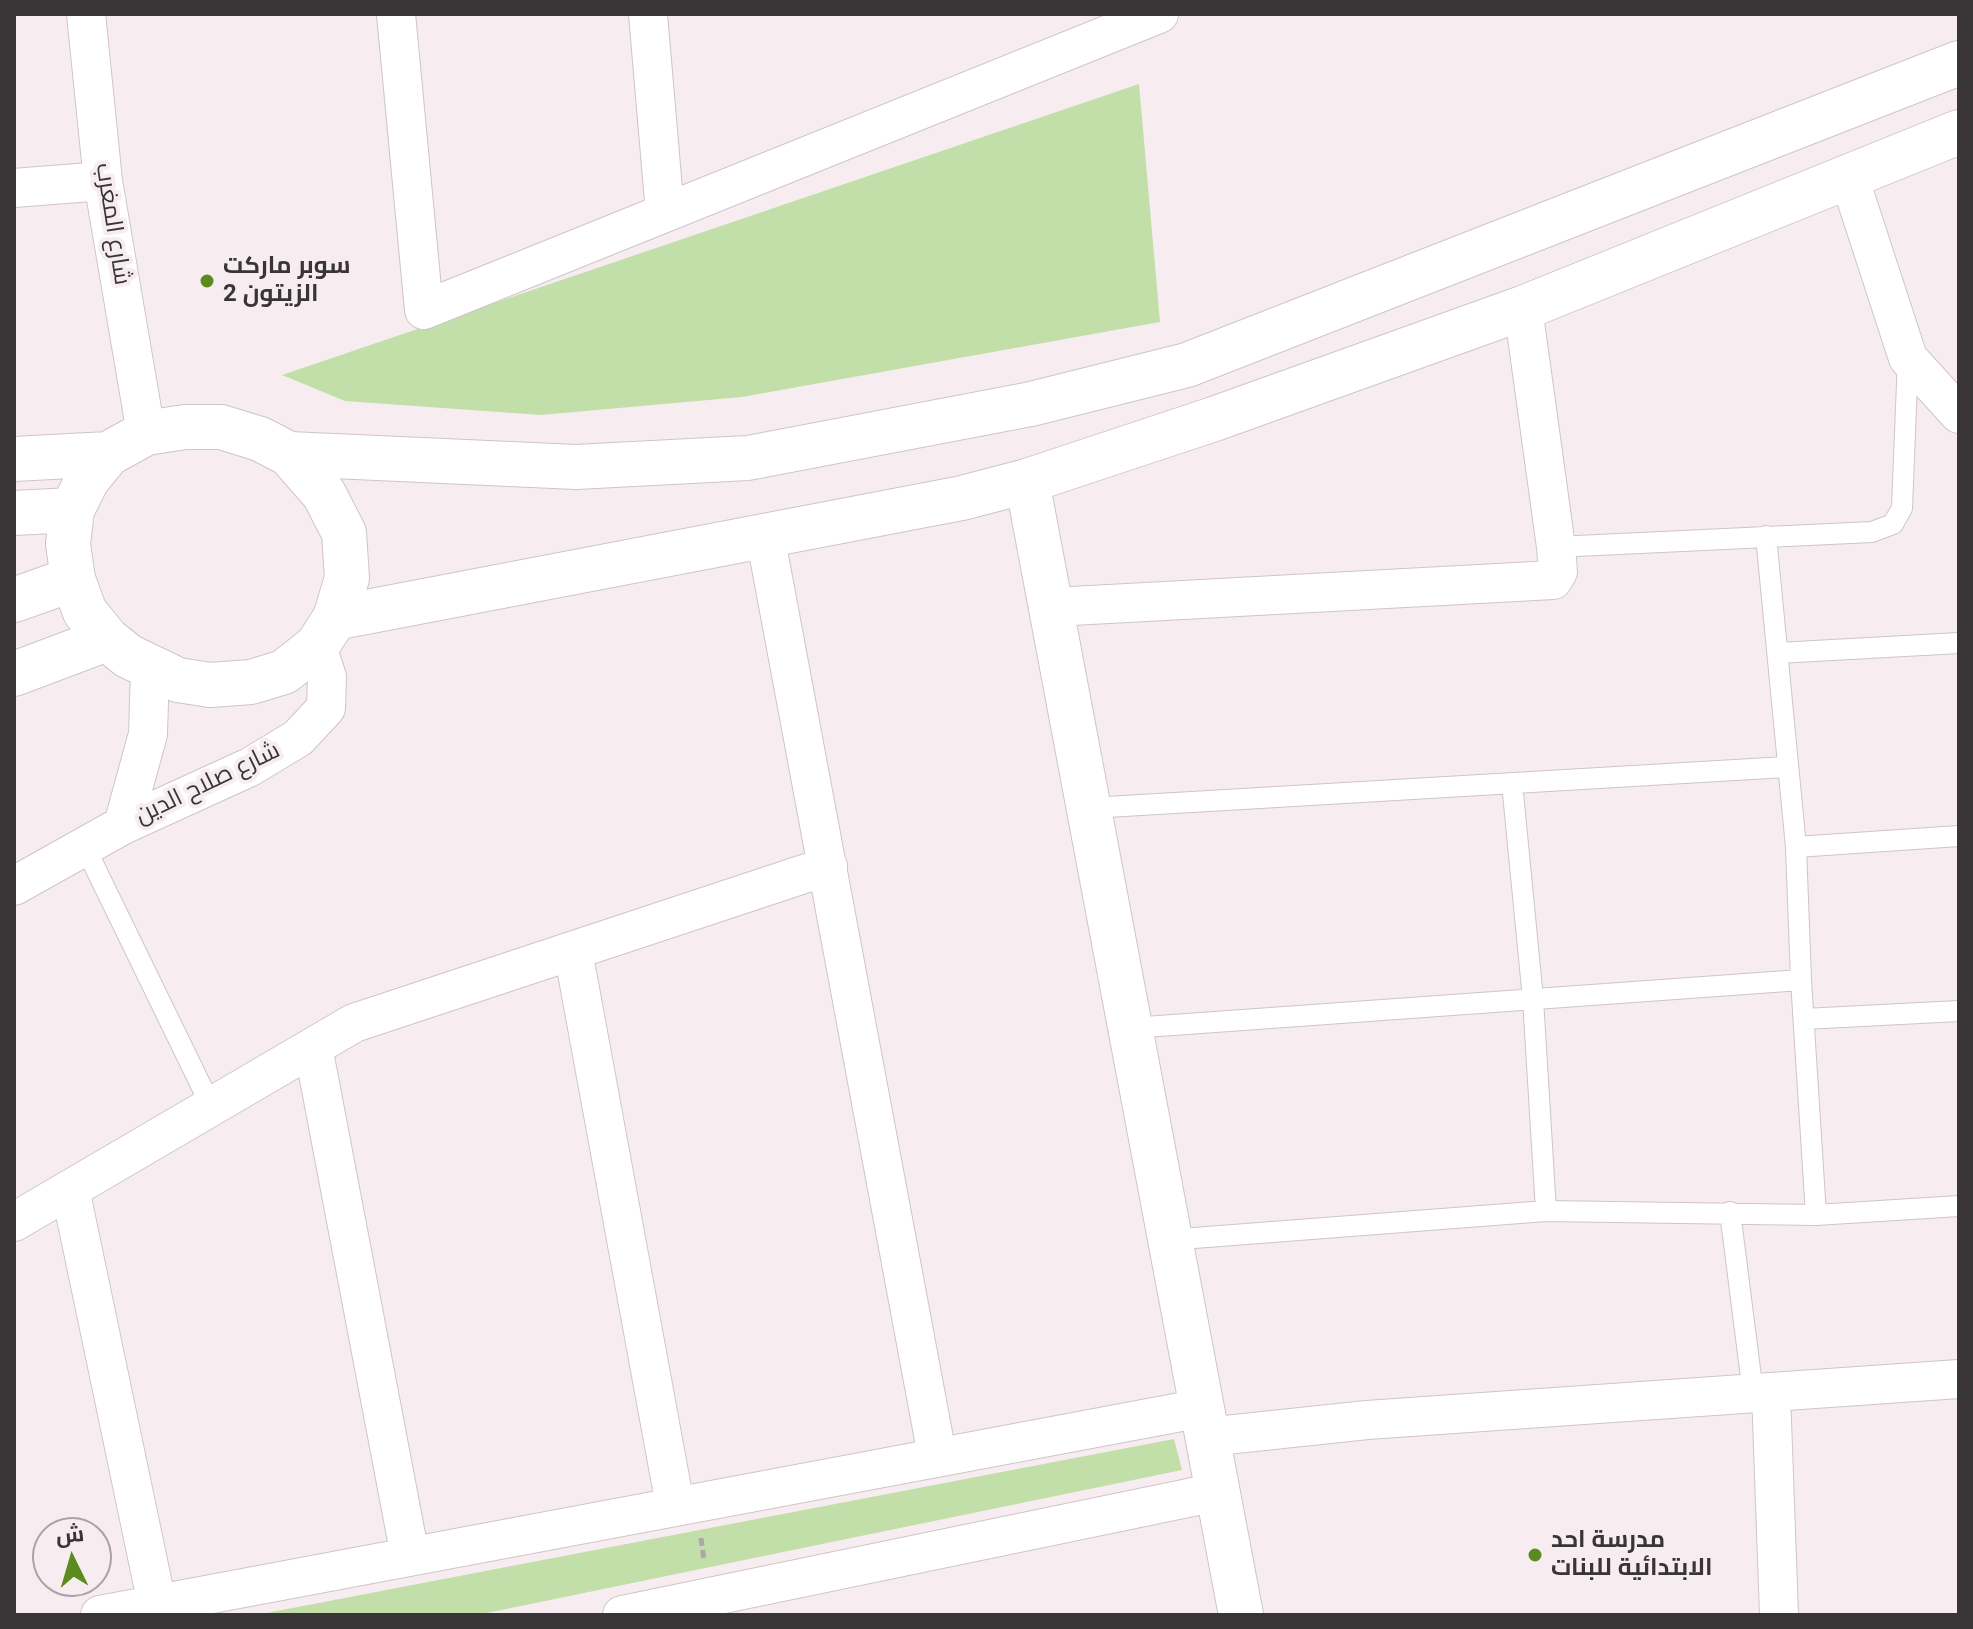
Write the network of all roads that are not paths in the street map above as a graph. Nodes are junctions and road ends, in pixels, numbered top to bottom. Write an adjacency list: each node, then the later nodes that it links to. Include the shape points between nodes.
1 (86, 14): 8 (street, شارع المغرب)
2 (396, 14): 10 (street, via 424,310)
3 (648, 14): 10 (street)
4 (1159, 14): 10 (street)
5 (1959, 63): 16 (main road, via 1187,365 1031,404 748,458 576,467)
6 (1959, 132): 7 (main road)
7 (1848, 174): 11 (main road); 12 (street)
8 (103, 181): 9 (street); 14 (street, شارع المغرب)
9 (14, 188)
10 (665, 213)
11 (1523, 308): 18 (main road); 23 (street)
12 (1908, 358): 13 (street); 22 (lane, via 1902,508 1893,524 1872,532)
13 (1959, 414)
14 (146, 433): 15 (main road); 16 (main road, via 221,427)
15 (108, 454): 17 (main road); 19 (main road)
16 (289, 454): 27 (main road, via 324,494 344,533 347,578)
17 (14, 459)
18 (1027, 481): 21 (main road); 26 (main road)
19 (72, 510): 20 (main road); 24 (main road, via 68,544)
20 (14, 513)
21 (765, 535): 27 (main road); 40 (street)
22 (1766, 536): 23 (lane); 30 (lane)
23 (1556, 547): 26 (street, via 1558,572 1553,580 1534,583)
24 (73, 579): 25 (main road); 28 (main road, via 85,612)
25 (14, 600)
26 (1053, 607): 35 (main road)
27 (326, 632): 31 (main road, via 284,672 251,682 210,685); 36 (street, شارع صلاح الدين, via 326,708 298,738 250,767)
28 (107, 639): 31 (main road); 32 (main road)
29 (1959, 643): 30 (lane)
30 (1778, 653): 33 (lane)
31 (150, 670): 36 (street, شارع صلاح الدين, via 148,734)
32 (14, 674)
33 (1786, 767): 34 (lane); 39 (lane)
34 (1512, 783): 35 (lane); 44 (lane)
35 (1090, 808): 47 (main road)
36 (123, 825): 38 (street)
37 (1959, 836): 39 (lane)
38 (85, 847): 41 (street); 49 (lane)
39 (1796, 847): 43 (lane)
40 (828, 866): 42 (street); 60 (street)
41 (14, 886)
42 (573, 951): 48 (street, via 354,1023); 62 (street)
43 (1801, 980): 44 (lane); 46 (lane)
44 (1533, 999): 47 (lane); 52 (lane)
45 (1959, 1011): 46 (lane)
46 (1804, 1019): 54 (lane)
47 (1131, 1028): 56 (main road)
48 (313, 1047): 49 (street); 63 (street)
49 (211, 1106): 50 (street)
50 (70, 1189): 55 (street); 64 (street)
51 (1959, 1206): 54 (lane)
52 (1546, 1211): 53 (lane); 56 (lane)
53 (1730, 1212): 54 (lane); 58 (lane)
54 (1816, 1215)
55 (14, 1222)
56 (1168, 1240): 59 (main road)
57 (1959, 1379): 58 (street)
58 (1762, 1393): 59 (street, via 1367,1420); 69 (street)
59 (1204, 1422): 60 (street); 61 (main road)
60 (937, 1455): 62 (street)
61 (1217, 1492): 65 (street); 68 (main road)
62 (686, 1503): 63 (street)
63 (410, 1556): 64 (street)
64 (157, 1604): 66 (street)
65 (714, 1606): 67 (street)
66 (100, 1615)
67 (622, 1615)
68 (1241, 1615)
69 (1779, 1615)

